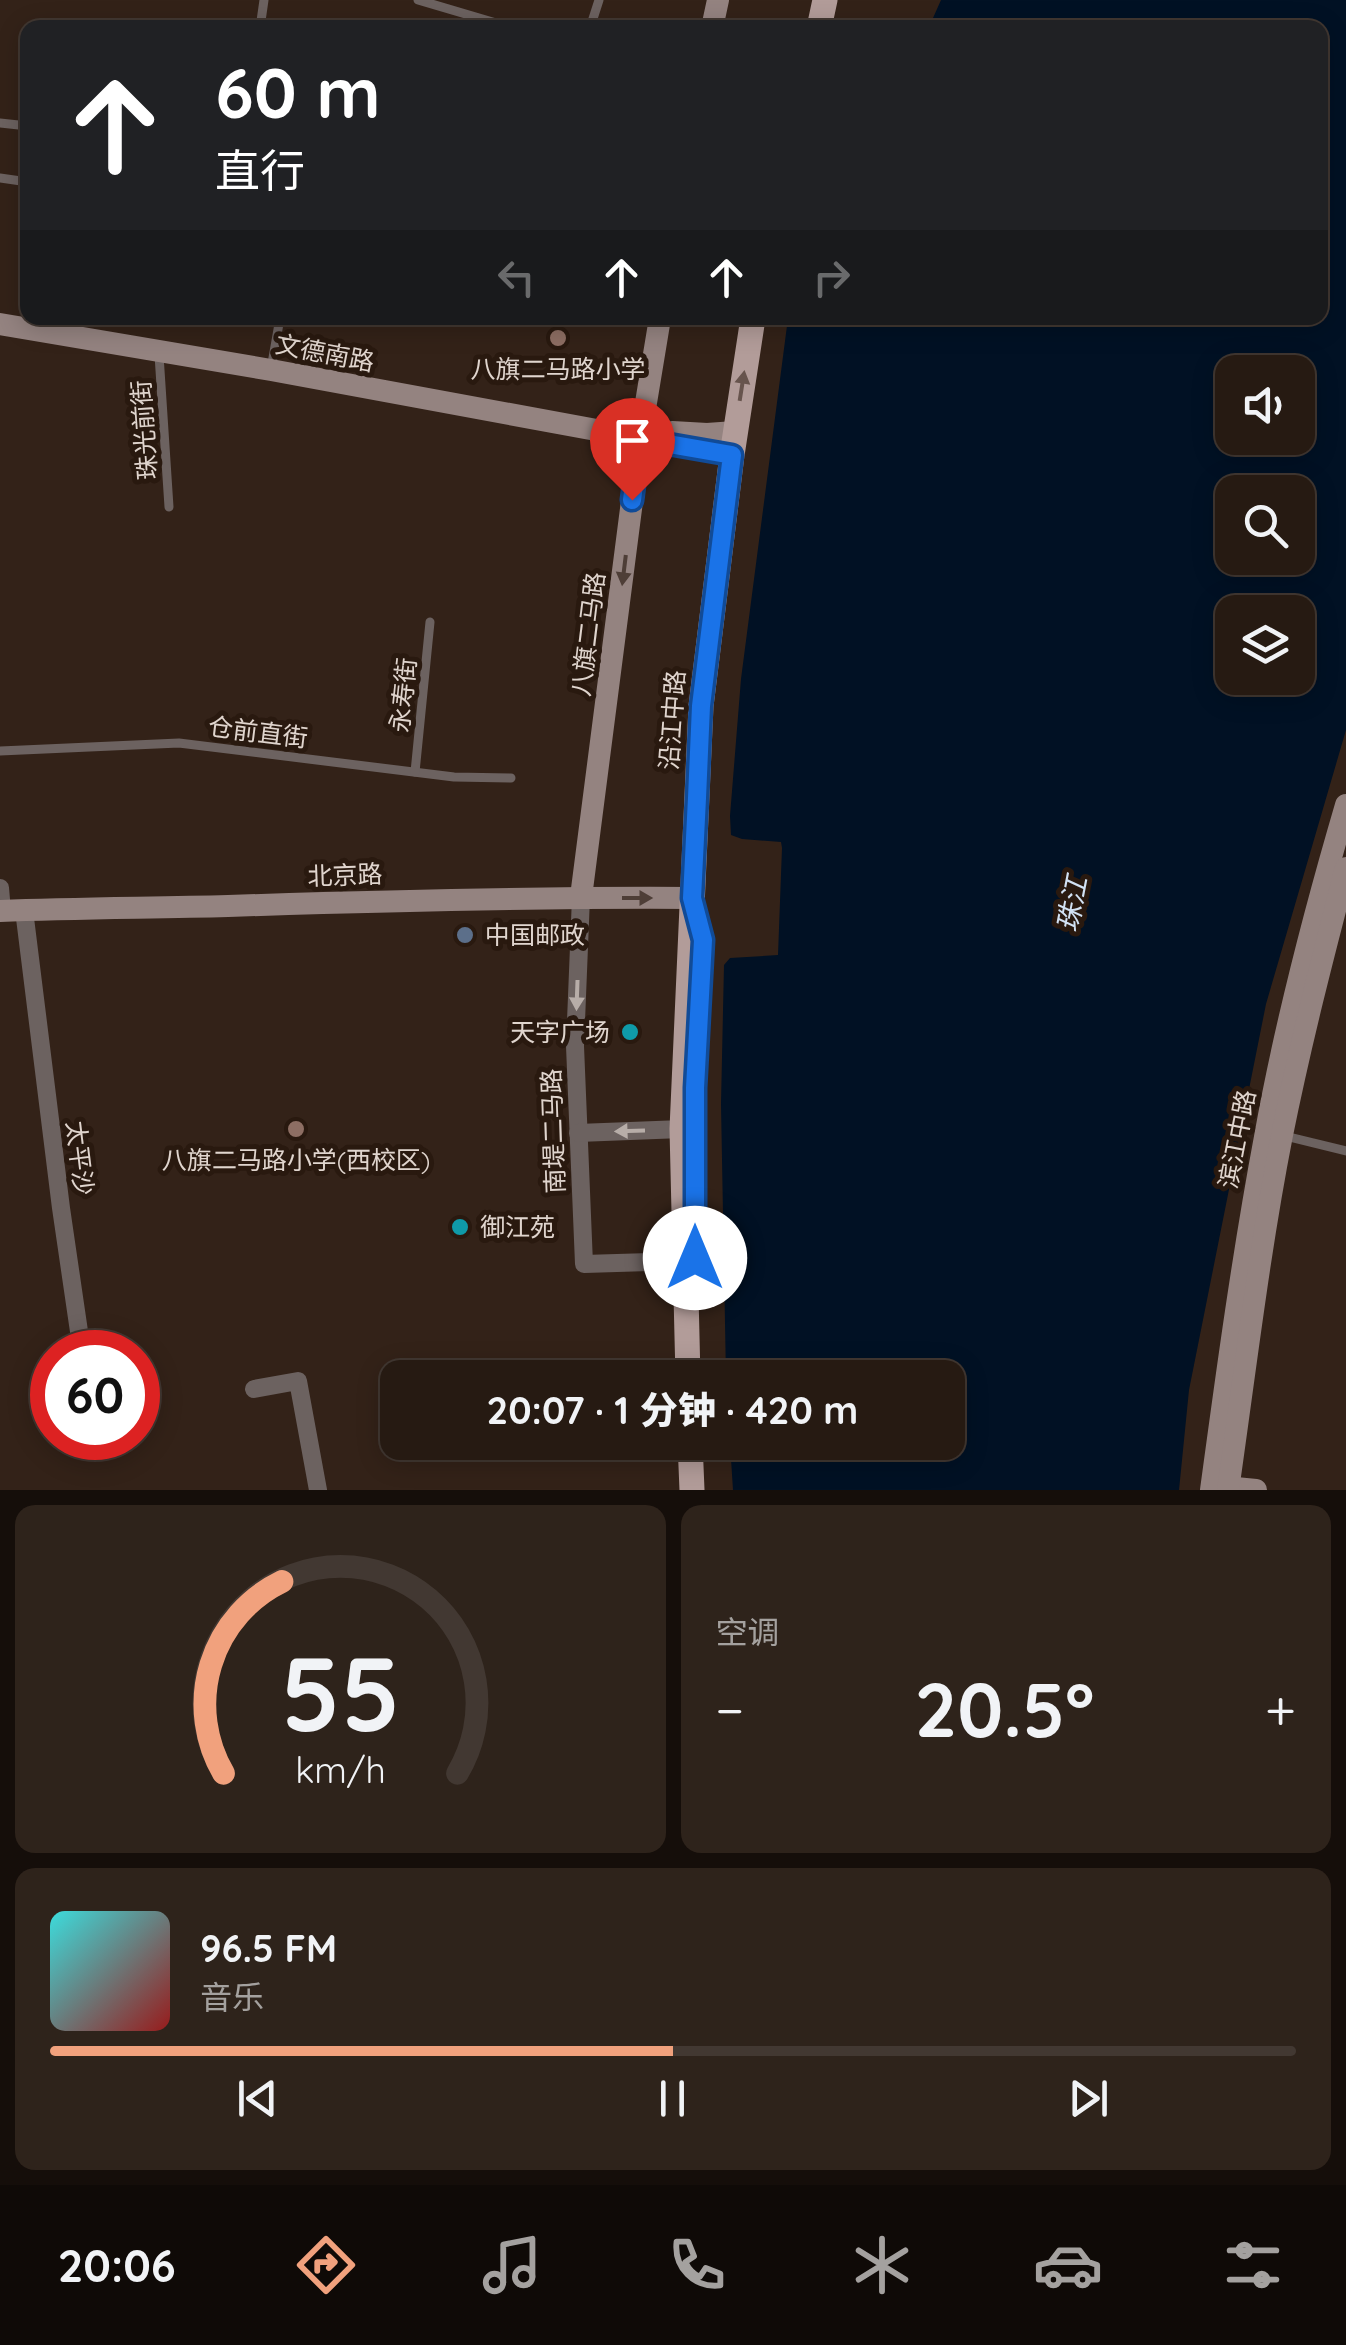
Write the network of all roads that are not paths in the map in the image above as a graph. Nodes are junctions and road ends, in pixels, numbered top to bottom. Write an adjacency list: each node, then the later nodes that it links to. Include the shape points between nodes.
1 (418, 0): 2 (lane)
2 (487, 20)
3 (0, 324): 7 (main road, 文德南路)
4 (279, 325): 8 (lane)
5 (659, 325): 9 (main road, 八旗二马路)
6 (752, 325): 10 (main road, 沿江中路, one-way to 6)
7 (159, 350): 8 (main road, 文德南路); 11 (lane, 珠光前街)
8 (271, 370): 9 (main road, 文德南路)
9 (640, 439): 10 (main road, 文德南路); 18 (main road, 八旗二马路, one-way to 18)
10 (734, 443): 19 (main road, 沿江中路, via 701,706)
11 (169, 506)
12 (430, 622): 14 (lane, 永寿街)
13 (0, 751): 14 (lane, 仓前直街, via 179,743)
14 (414, 772): 15 (lane, 仓前直街)
15 (510, 778)
16 (1346, 804): 33 (main road, 滨江中路, via 1265,1133 1241,1275)
17 (1346, 868): 21 (main road, 滨江中路)
18 (581, 897): 19 (main road, 北京路, one-way to 19); 20 (main road, 北京路); 23 (street, 南堤二马路, one-way to 23)
19 (692, 898): 22 (main road, 沿江中路)
20 (7, 905): 27 (street, 太平沙)
21 (1339, 929): 24 (main road, 滨江中路)
22 (688, 1128): 23 (street, one-way to 23); 26 (main road); 29 (main road)
23 (578, 1133): 26 (street, 南堤二马路, via 584,1264)
24 (1282, 1136): 25 (lane); 33 (main road, 滨江中路)
25 (1346, 1150)
26 (684, 1261): 28 (main road)
27 (79, 1330)
28 (687, 1360)
29 (697, 1360)
30 (254, 1389): 34 (street, via 298,1380)
31 (691, 1460): 35 (main road)
32 (701, 1460): 36 (main road)
33 (1220, 1488): 37 (main road)
34 (318, 1490)
35 (692, 1490)
36 (703, 1490)
37 (1256, 1490)

